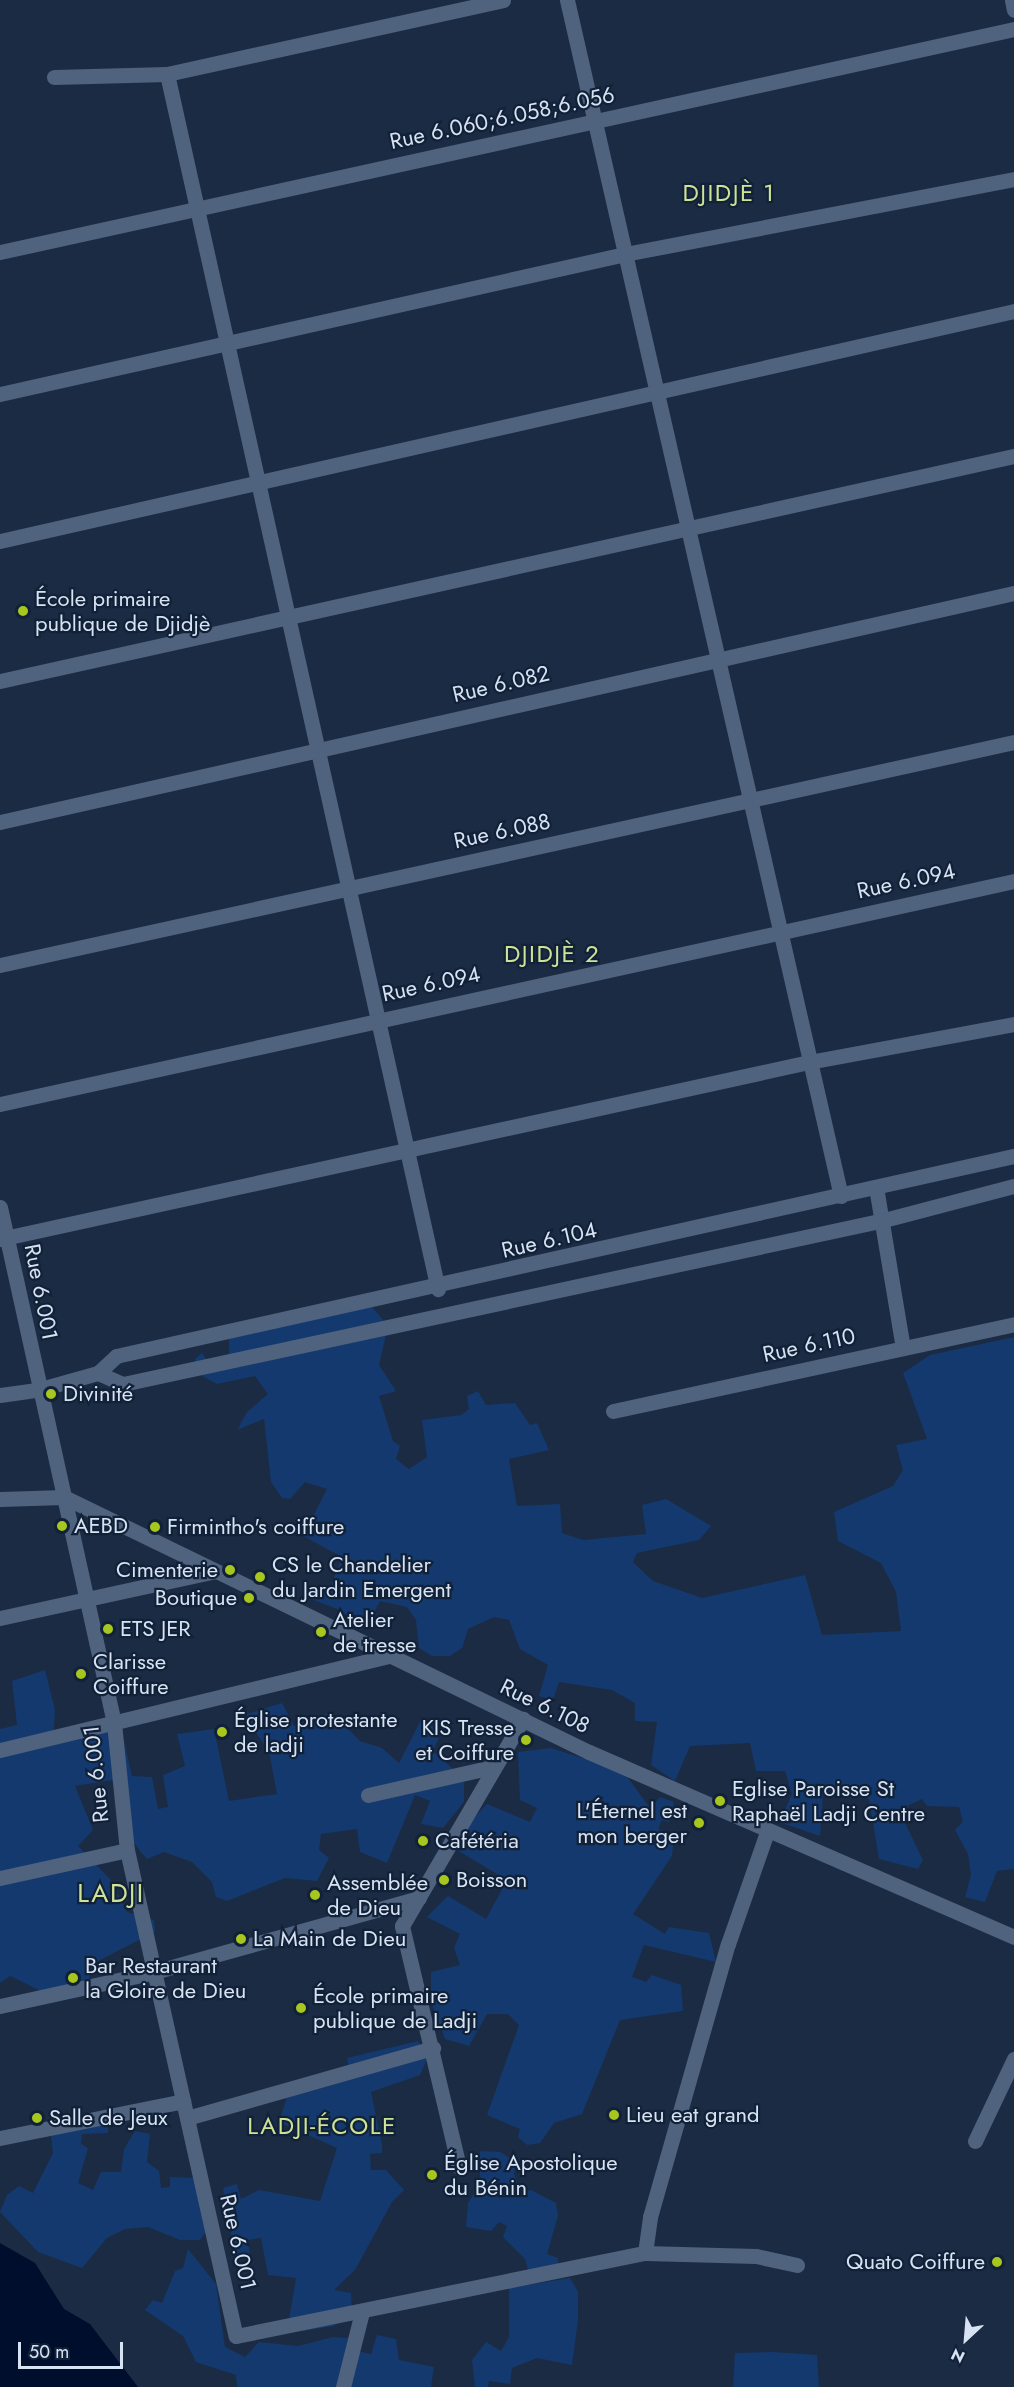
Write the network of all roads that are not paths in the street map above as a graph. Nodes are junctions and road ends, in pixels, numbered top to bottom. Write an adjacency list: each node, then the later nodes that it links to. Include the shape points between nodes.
1 (503, 0): 6 (street)
2 (567, 0): 8 (street)
3 (1012, 0): 4 (street)
4 (1014, 10)
5 (1014, 29): 8 (street, Rue 6.060;6.058;6.056)
6 (167, 74): 7 (street); 10 (street)
7 (54, 77)
8 (594, 121): 10 (street, Rue 6.060;6.058;6.056); 12 (street)
9 (1014, 179): 12 (street)
10 (197, 208): 11 (street, Rue 6.060;6.058;6.056); 14 (street)
11 (0, 252)
12 (624, 254): 14 (street); 16 (street)
13 (1014, 310): 16 (street)
14 (228, 346): 15 (street); 18 (street)
15 (0, 394)
16 (656, 394): 18 (street); 19 (street)
17 (1014, 456): 19 (street)
18 (258, 483): 20 (street); 22 (street)
19 (687, 530): 22 (street); 23 (street)
20 (0, 541)
21 (1014, 593): 23 (street, Rue 6.082)
22 (288, 616): 24 (street); 26 (street)
23 (717, 661): 26 (street, Rue 6.082); 27 (street)
24 (0, 681)
25 (1014, 742): 27 (street, Rue 6.088)
26 (317, 749): 28 (street, Rue 6.082); 30 (street)
27 (749, 799): 30 (street, Rue 6.088); 31 (street)
28 (0, 822)
29 (1014, 881): 31 (street, Rue 6.094)
30 (348, 888): 32 (street, Rue 6.088); 33 (street)
31 (779, 932): 33 (street, Rue 6.094); 35 (street)
32 (0, 965)
33 (377, 1018): 36 (street, Rue 6.094); 37 (street)
34 (1014, 1024): 35 (street)
35 (809, 1062): 37 (street); 41 (street)
36 (0, 1104)
37 (407, 1152): 44 (street); 45 (street)
38 (1014, 1156): 39 (street, Rue 6.104)
39 (876, 1187): 41 (street, Rue 6.104); 43 (street)
40 (1013, 1189): 43 (street)
41 (841, 1196): 45 (street, Rue 6.104)
42 (0, 1207): 44 (street, Rue 6.001)
43 (884, 1220): 47 (street); 48 (street, via 123,1384)
44 (3, 1238): 49 (street, Rue 6.001)
45 (438, 1288): 48 (street, Rue 6.104, via 116,1356)
46 (1014, 1324): 47 (street, Rue 6.110)
47 (903, 1348): 51 (street, Rue 6.110)
48 (98, 1373): 49 (street, Rue 6.104)
49 (38, 1390): 50 (street, Rue 6.104); 52 (street, Rue 6.001)
50 (0, 1395)
51 (613, 1411)
52 (64, 1497): 53 (street); 54 (street, Rue 6.108); 55 (street, Rue 6.001)
53 (0, 1498)
54 (215, 1571): 55 (street); 57 (street, Rue 6.108)
55 (86, 1599): 56 (street); 59 (street, Rue 6.001)
56 (0, 1618)
57 (389, 1656): 58 (street, Rue 6.108); 59 (street)
58 (523, 1719): 61 (street); 63 (street, Rue 6.108)
59 (114, 1723): 60 (street); 64 (street, Rue 6.001)
60 (0, 1750)
61 (492, 1767): 62 (street); 66 (street)
62 (368, 1795)
63 (767, 1832): 67 (street, Rue 6.108); 77 (street, via 728,1944 659,2185)
64 (127, 1850): 65 (street); 68 (street, Rue 6.001)
65 (0, 1878)
66 (419, 1898): 68 (street); 70 (street, via 402,1926)
67 (1014, 1937)
68 (154, 1972): 69 (street); 72 (street, Rue 6.001)
69 (0, 2006)
70 (433, 2048): 73 (street); 76 (street)
71 (1014, 2059): 75 (street)
72 (183, 2101): 73 (street, Rue 6.001); 74 (street)
73 (187, 2118): 79 (street, Rue 6.001, via 236,2337)
74 (0, 2138)
75 (975, 2141)
76 (459, 2168)
77 (645, 2253): 78 (street, via 756,2256); 79 (street)
78 (797, 2265)
79 (362, 2312): 80 (street)
80 (342, 2387)

